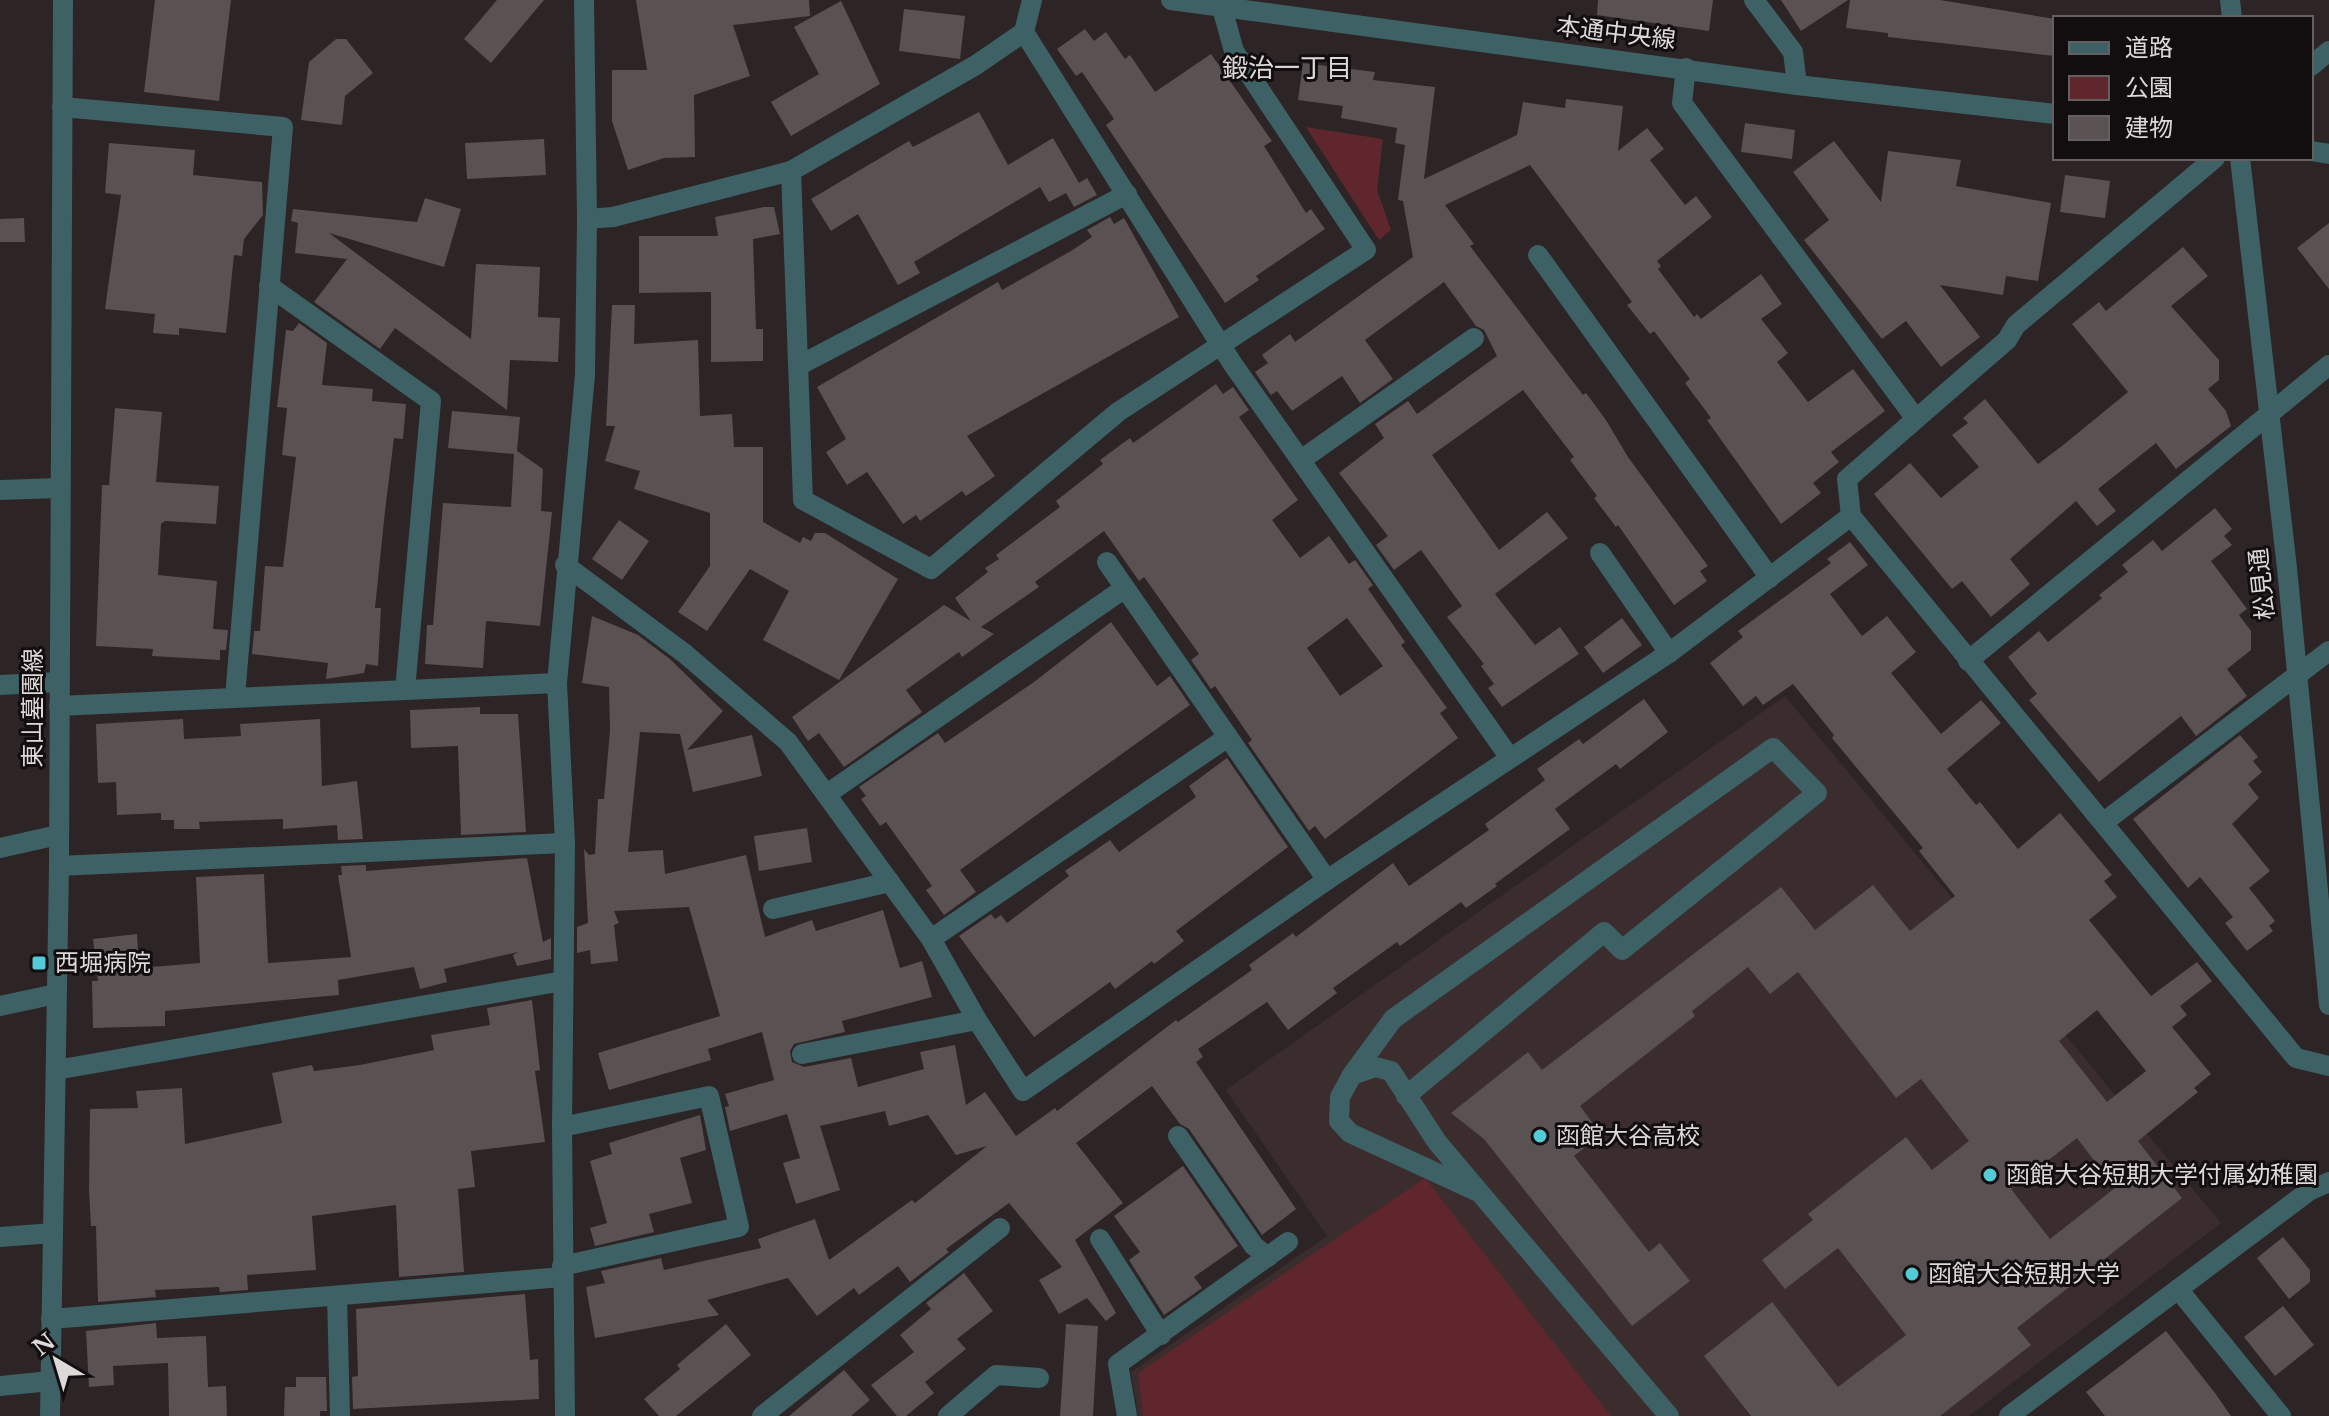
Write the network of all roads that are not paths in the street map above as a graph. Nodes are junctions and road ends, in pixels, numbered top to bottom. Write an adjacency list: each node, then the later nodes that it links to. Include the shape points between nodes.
1 (63, 0): 12 (street, 東山墓園線)
2 (584, 0): 18 (street)
3 (1032, 0): 7 (street)
4 (1171, 0): 6 (street, 本通中央線)
5 (1754, 0): 11 (street, via 1793,52)
6 (1222, 8): 10 (street, 本通中央線); 22 (street, via 1234,51 1366,250)
7 (1024, 32): 16 (street); 17 (street)
8 (2329, 51): 9 (street)
9 (2313, 64)
10 (1686, 68): 11 (street, 本通中央線); 26 (street, via 1682,103)
11 (1797, 85): 13 (street, 本通中央線)
12 (62, 107): 20 (street, via 283,127); 28 (street, 東山墓園線)
13 (2053, 114)
14 (2213, 160): 26 (street, via 2016,325 2007,340)
15 (2240, 160): 25 (street, 松見通)
16 (791, 171): 18 (street, via 613,217); 23 (street)
17 (1127, 194): 22 (street); 23 (street)
18 (587, 219): 33 (street, via 585,375)
19 (1538, 255): 34 (street)
20 (269, 286): 43 (street, via 431,401); 44 (street)
21 (1474, 338): 27 (street)
22 (1221, 344): 23 (street, via 1118,412 931,569 803,500); 27 (street)
23 (800, 365)
24 (2329, 365): 25 (street)
25 (2269, 414): 38 (street); 39 (street, 松見通)
26 (1916, 419): 30 (street, via 1847,479)
27 (1301, 460): 47 (street)
28 (60, 488): 29 (street); 40 (street, 東山墓園線)
29 (0, 490)
30 (1851, 516): 34 (street); 38 (street)
31 (1600, 553): 37 (street)
32 (1107, 562): 35 (street)
33 (565, 565): 41 (street); 48 (street, via 684,653 788,742)
34 (1770, 578): 37 (street)
35 (1125, 588): 46 (street); 48 (street)
36 (2329, 651): 39 (street)
37 (1669, 653): 47 (street)
38 (1968, 661): 49 (street)
39 (2296, 675): 49 (street); 53 (street, 松見通)
40 (59, 682): 42 (street); 45 (street, 東山墓園線)
41 (557, 683): 43 (street); 51 (street)
42 (0, 685)
43 (405, 690): 44 (street)
44 (235, 697): 45 (street)
45 (59, 706): 50 (street, 東山墓園線)
46 (1228, 737): 55 (street); 58 (street)
47 (1510, 758): 55 (street)
48 (827, 794): 56 (street)
49 (2104, 822): 65 (street, via 2296,1058)
50 (58, 835): 52 (street); 54 (street, 東山墓園線)
51 (565, 843): 54 (street); 59 (street)
52 (0, 848)
53 (2321, 862): 61 (street, 松見通)
54 (59, 866): 60 (street, 東山墓園線)
55 (1327, 880): 63 (street, via 1023,1091)
56 (890, 882): 57 (street); 58 (street)
57 (773, 909)
58 (931, 939): 63 (street)
59 (563, 981): 66 (street); 69 (street)
60 (56, 994): 62 (street); 66 (street, 東山墓園線)
61 (2329, 1005)
62 (0, 1006)
63 (977, 1020): 64 (street)
64 (802, 1054)
65 (2329, 1066)
66 (56, 1070): 74 (street, 東山墓園線)
67 (1352, 1075): 68 (street, via 1375,1067 1391,1071); 68 (street, via 1393,1019 1773,748 1817,793 1622,950 1604,932); 72 (street, via 1340,1097 1339,1121 1350,1133)
68 (1406, 1096): 72 (street)
69 (562, 1127): 79 (street); 79 (street, via 709,1096 739,1227)
70 (1178, 1136): 78 (street, via 1254,1246)
71 (2329, 1182): 80 (street, via 2309,1191)
72 (1476, 1191): 94 (street)
73 (1000, 1228): 91 (street)
74 (53, 1233): 75 (street); 82 (street, 東山墓園線)
75 (0, 1237)
76 (1100, 1239): 83 (street)
77 (1288, 1242): 78 (street)
78 (1268, 1257): 83 (street)
79 (562, 1272): 81 (street); 90 (street)
80 (2178, 1289): 87 (street); 95 (street)
81 (337, 1296): 82 (street); 89 (street)
82 (51, 1319): 85 (street, 東山墓園線)
83 (1161, 1335): 93 (street, via 1118,1364)
84 (1039, 1378): 92 (street, via 996,1375)
85 (50, 1381): 86 (street); 88 (street, 東山墓園線)
86 (0, 1386)
87 (2018, 1413)
88 (50, 1416)
89 (340, 1416)
90 (565, 1416)
91 (762, 1416)
92 (948, 1416)
93 (1127, 1416)
94 (1669, 1416)
95 (2281, 1416)

